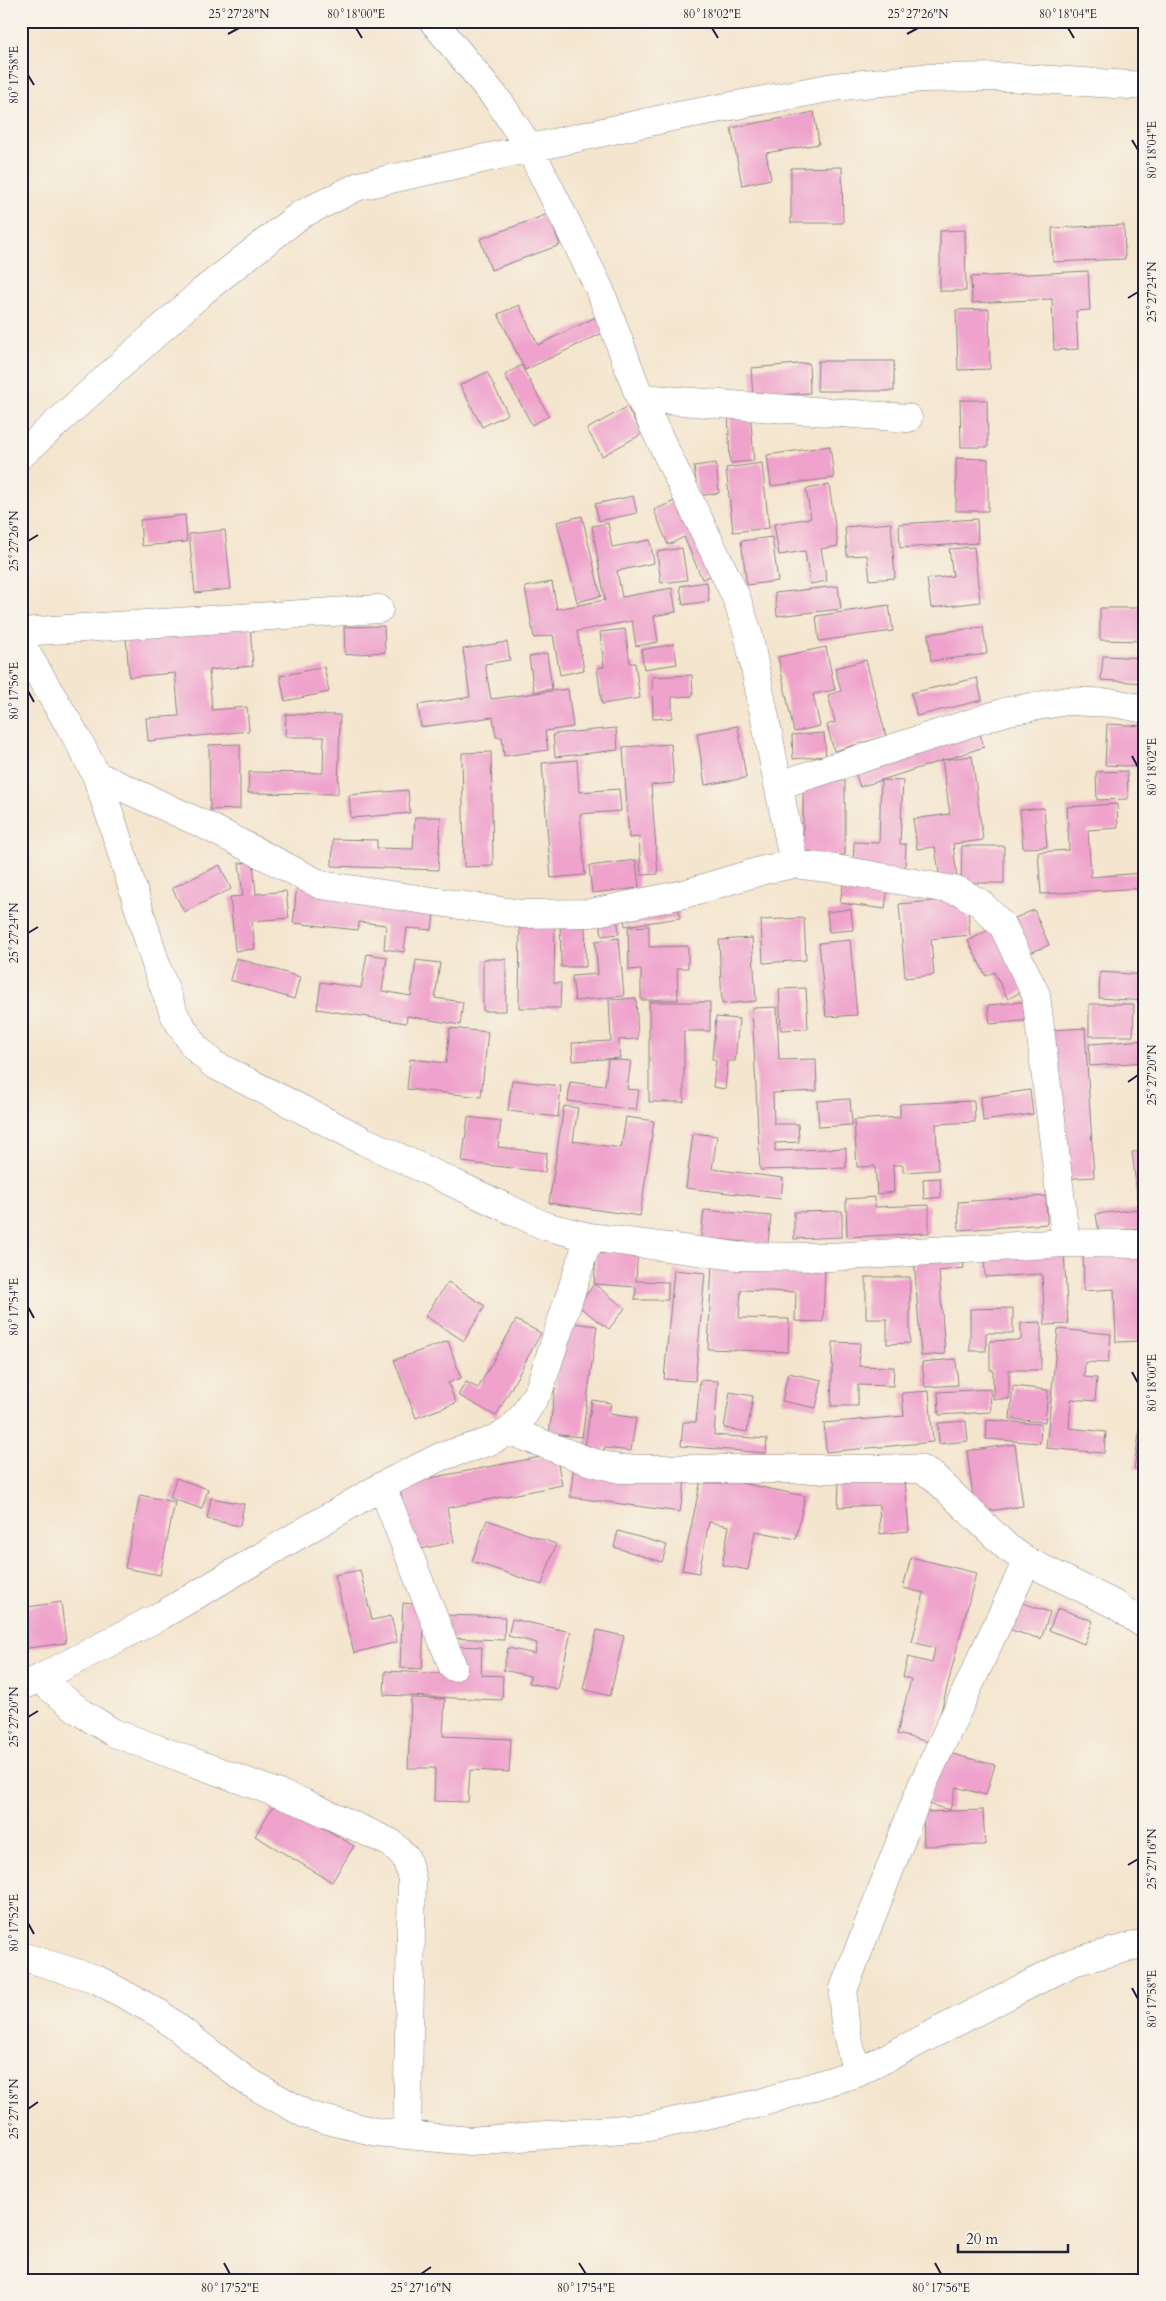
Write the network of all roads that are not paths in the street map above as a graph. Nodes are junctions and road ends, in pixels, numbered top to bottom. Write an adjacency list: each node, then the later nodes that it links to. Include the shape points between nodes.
1 (433, 21): 3 (street, via 500,103)
2 (1145, 86): 3 (street, via 1007,77 922,78 814,91 667,118)
3 (530, 149): 4 (street, via 600,290); 6 (street, via 359,186 300,215 203,291)
4 (640, 398): 5 (street); 12 (street, via 736,597 748,633)
5 (908, 418)
6 (21, 456)
7 (379, 609): 8 (street)
8 (21, 632)
9 (21, 644): 11 (street, via 78,738)
10 (1145, 709): 12 (street, via 1067,702 1008,711)
11 (96, 775): 13 (street, via 321,885 522,914 591,913 684,894); 14 (street, via 175,1016 194,1046 213,1064 364,1141 545,1226)
12 (779, 785): 13 (street)
13 (794, 864): 15 (street, via 959,891 980,903 1002,926 1036,995)
14 (589, 1237): 15 (street, via 746,1256 830,1257); 17 (street, via 539,1390)
15 (1066, 1243): 16 (street)
16 (1145, 1244)
17 (510, 1431): 18 (street, via 488,1442 440,1457); 19 (street, via 588,1461 620,1468 920,1469 946,1486)
18 (382, 1486): 21 (street); 22 (street, via 162,1615)
19 (1026, 1562): 20 (street, via 1116,1605); 25 (street, via 921,1788 844,1988 844,2027)
20 (1145, 1625)
21 (453, 1667)
22 (30, 1683): 26 (street, via 114,1733 304,1803 391,1843 406,1858 412,1879)
23 (1145, 1944): 25 (street, via 1073,1962)
24 (21, 1956): 26 (street, via 96,1979 160,2014 245,2080 308,2115 376,2132)
25 (857, 2073): 26 (street, via 757,2104 649,2127 470,2141)
26 (407, 2135)

